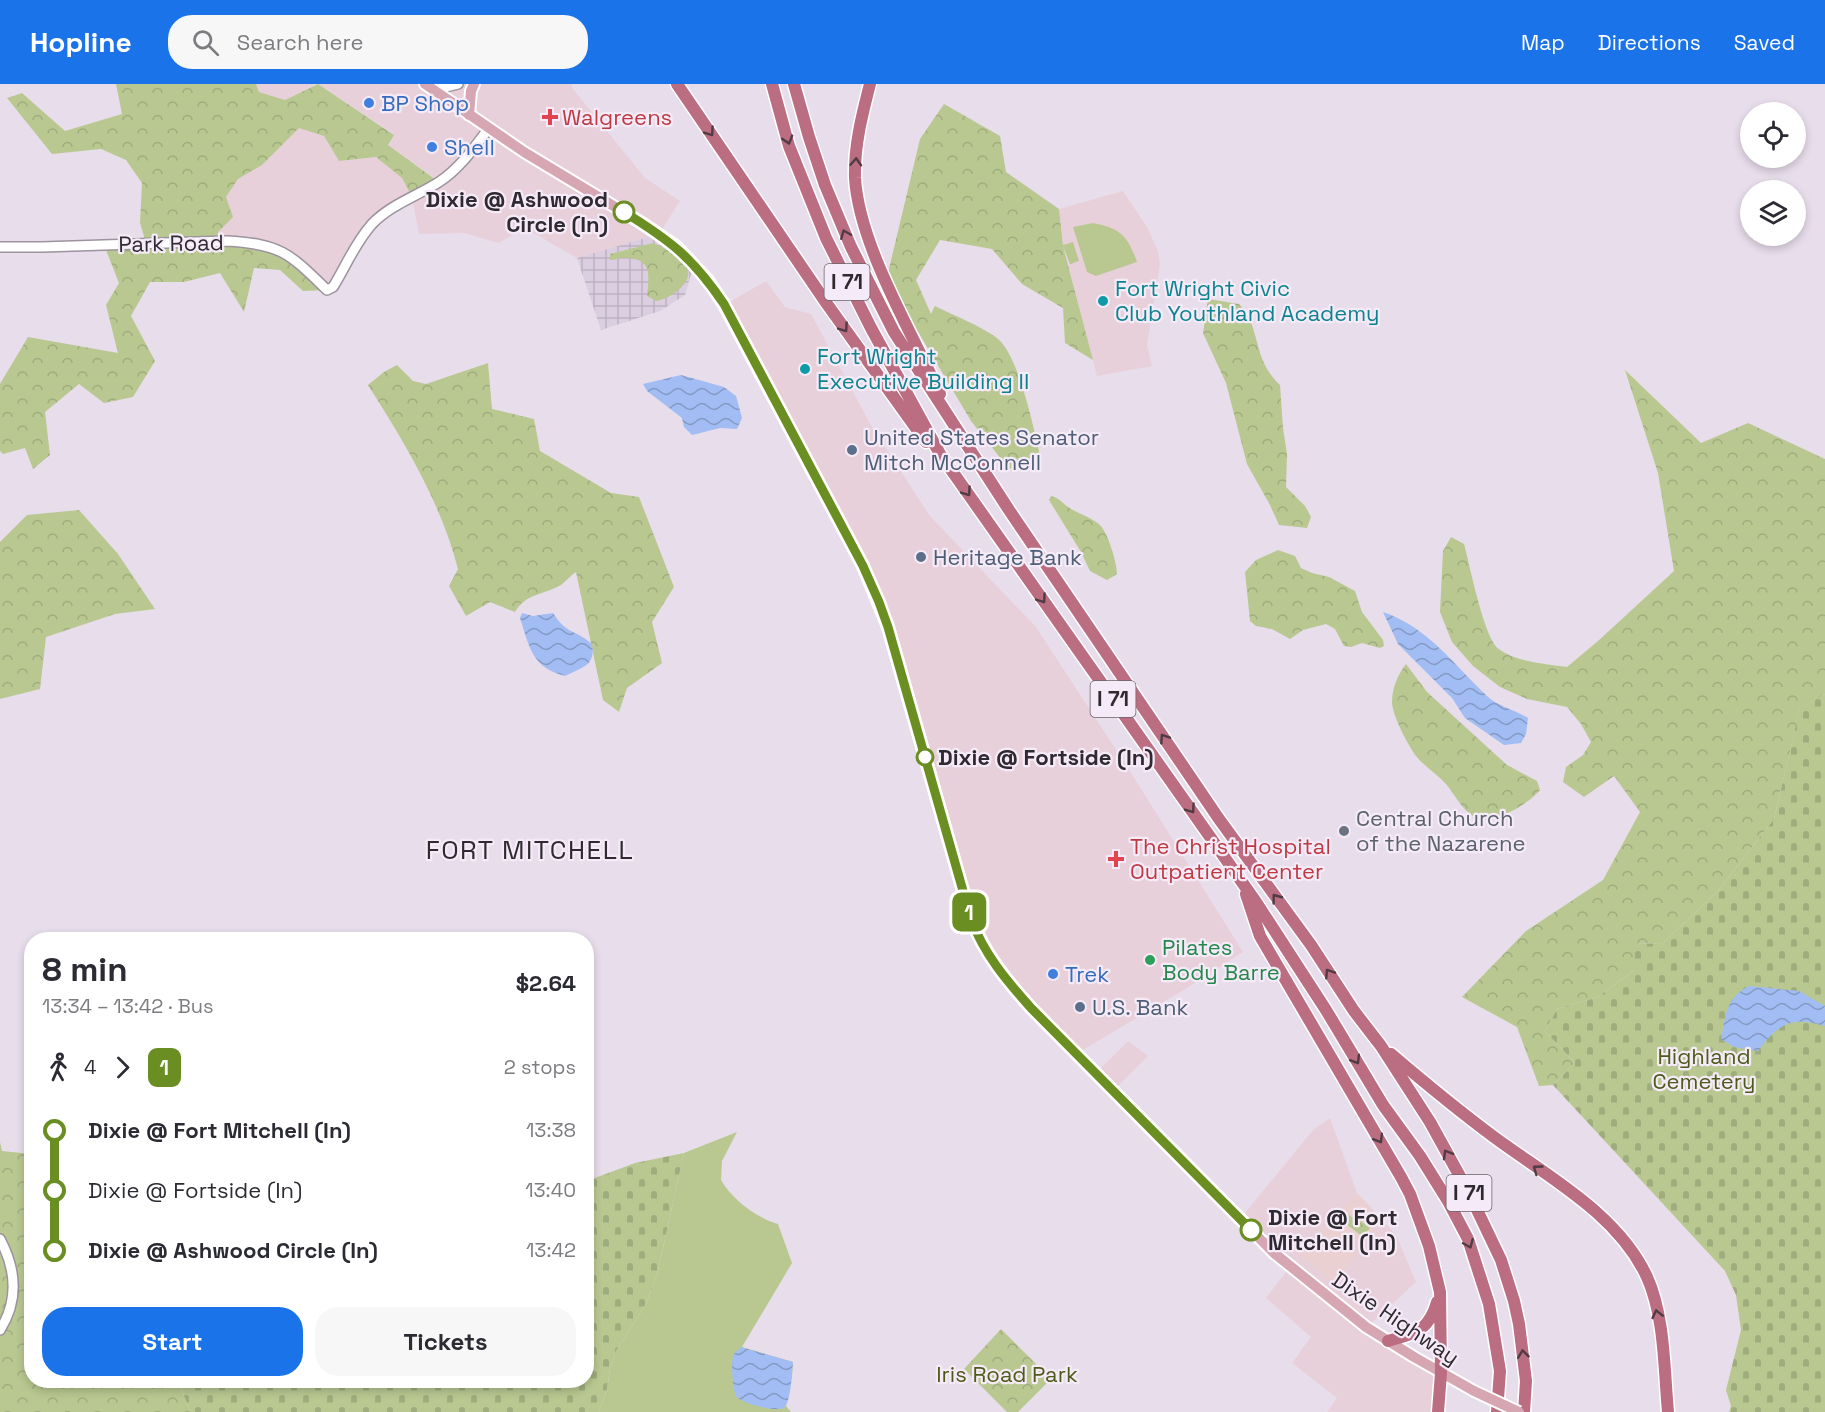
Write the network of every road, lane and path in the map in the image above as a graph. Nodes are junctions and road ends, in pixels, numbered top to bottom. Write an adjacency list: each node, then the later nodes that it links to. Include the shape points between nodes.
1 (458, 84): 7 (street)
2 (474, 84): 8 (main road)
3 (677, 84): 12 (highway, one-way to 12, via 854,343 927,443)
4 (772, 84): 12 (highway, I 71, one-way to 12, via 789,146 826,238)
5 (794, 84): 11 (highway, I 71, one-way to 5, via 894,332 851,247 825,185)
6 (870, 84): 11 (highway, one-way to 6, via 891,290 862,217 855,177 857,140)
7 (429, 87): 8 (main road, Dixie Highway)
8 (470, 115): 9 (main road, Dixie Highway)
9 (489, 128): 10 (street, Park Road, via 470,153 439,182 372,224 333,287 327,290 298,261 278,249 253,243); 18 (main road, Dixie Highway, via 676,246 724,304 879,602 971,919 1003,978 1274,1253)
10 (0, 247)
11 (957, 430): 14 (highway, I 71, one-way to 11, via 1219,819)
12 (940, 454): 13 (highway, I 71, one-way to 13)
13 (1241, 882): 16 (highway, one-way to 16, via 1260,936 1410,1194 1429,1246); 22 (highway, I 71, one-way to 22, via 1383,1105 1435,1179 1467,1239 1493,1325 1500,1371)
14 (1381, 1046): 19 (highway, one-way to 14, via 1660,1329 1647,1278 1616,1231); 23 (highway, I 71, one-way to 14, via 1526,1381 1519,1324 1501,1260 1480,1212 1430,1122)
15 (0, 1239): 17 (street, via 11,1264 14,1285)
16 (1440, 1293): 18 (highway, via 1433,1317 1425,1327); 20 (highway)
17 (0, 1330)
18 (1388, 1341): 20 (main road, Dixie Highway)
19 (1664, 1372): 24 (highway); 25 (highway)
20 (1441, 1373): 21 (highway); 23 (main road, Dixie Highway, bridge)
21 (1438, 1412)
22 (1497, 1412)
23 (1522, 1412)
24 (1661, 1412)
25 (1668, 1412)

